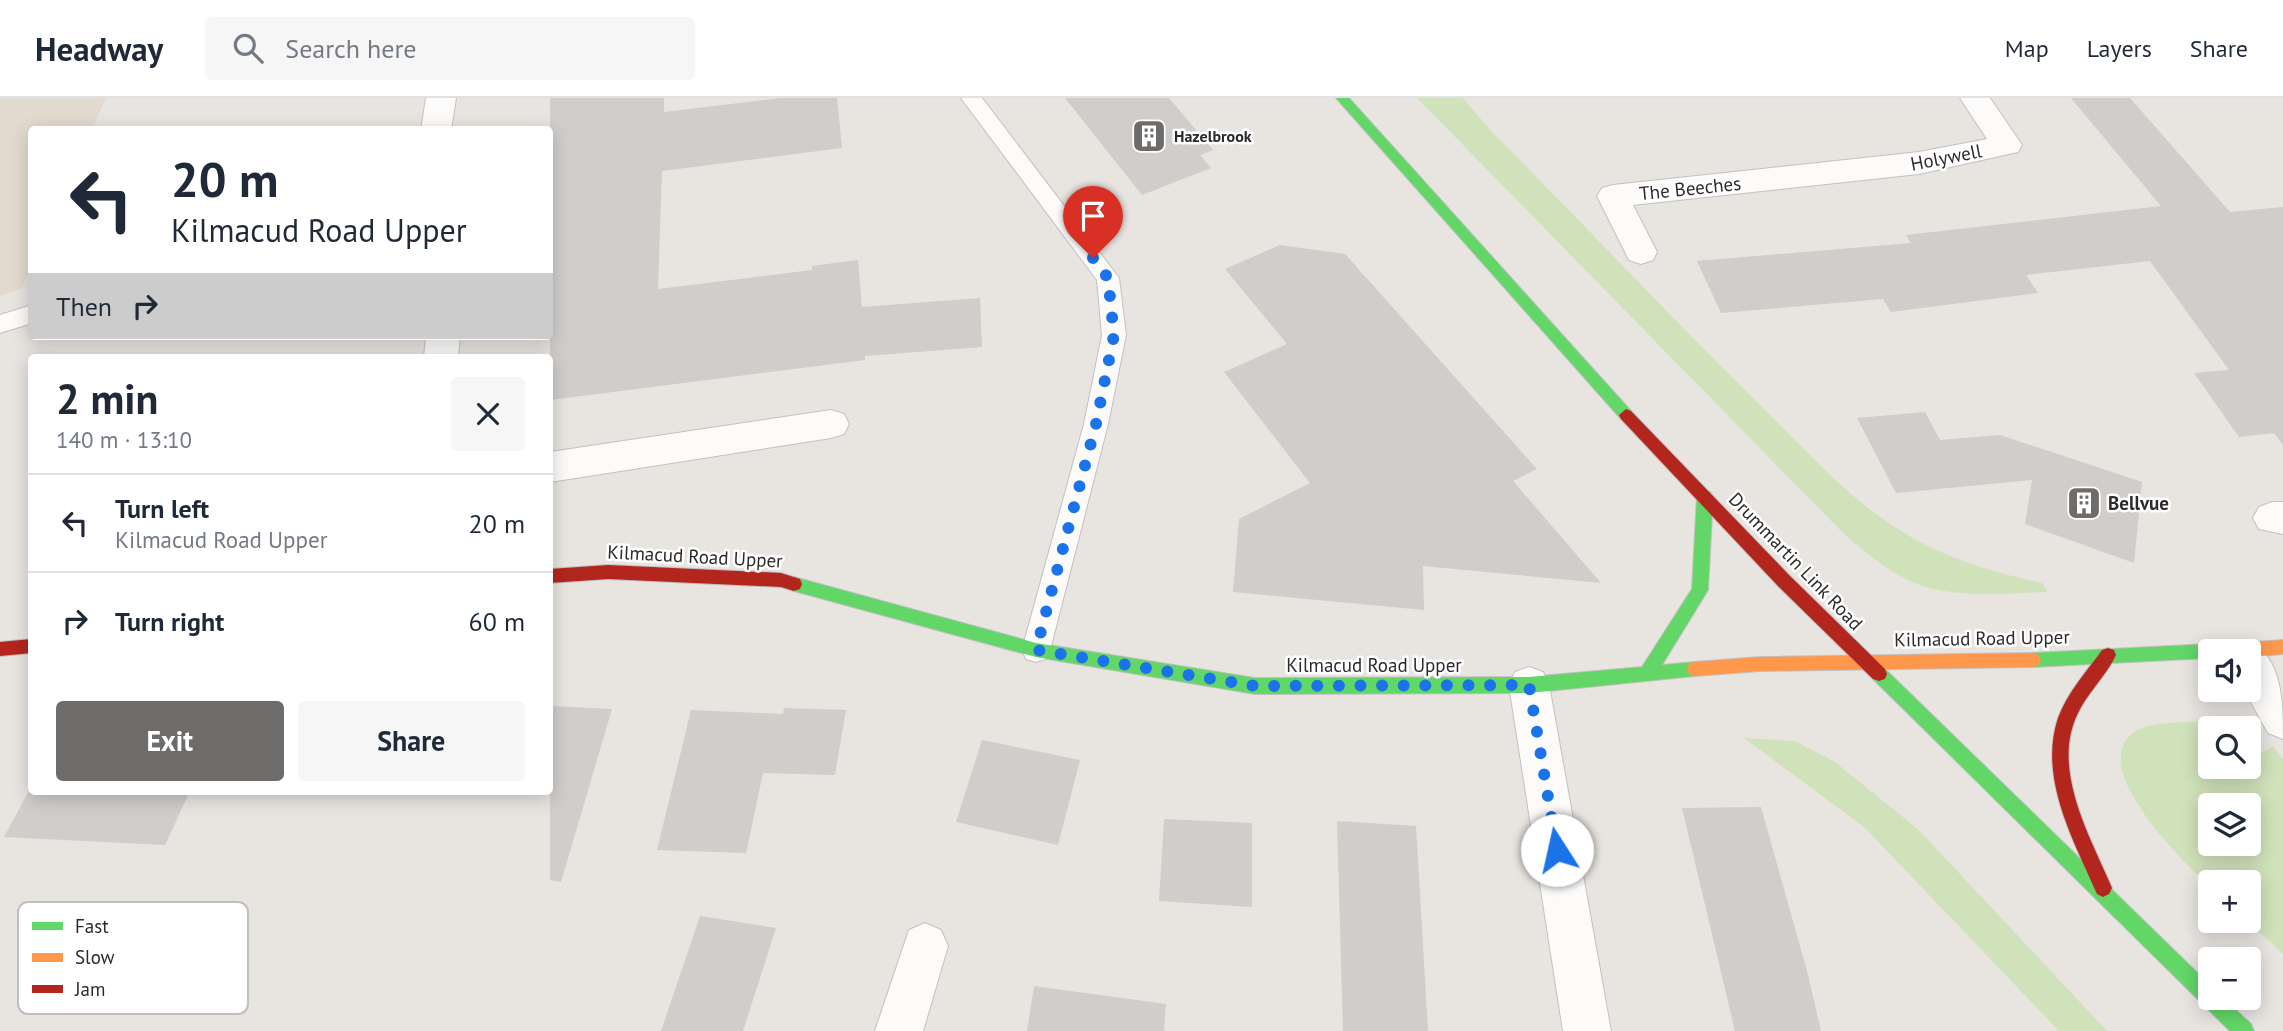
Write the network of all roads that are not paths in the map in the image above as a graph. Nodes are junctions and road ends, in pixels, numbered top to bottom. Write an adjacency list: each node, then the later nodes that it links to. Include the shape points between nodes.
1 (440, 98): 5 (street)
2 (971, 98): 18 (lane, via 1108,278 1114,335 1096,424)
3 (1342, 98): 12 (main road, Drummartin Link Road)
4 (1975, 98): 6 (street, Holywell, via 2007,145 1919,163)
5 (436, 126)
6 (1829, 173): 7 (street, The Beeches, via 1613,196)
7 (1641, 252)
8 (28, 315): 9 (lane)
9 (0, 324)
10 (831, 424): 11 (street)
11 (553, 467)
12 (1704, 496): 21 (main road, Drummartin Link Road); 22 (main road, via 1700,590)
13 (553, 576): 18 (main road, Kilmacud Road Upper, via 608,572 781,580)
14 (28, 646): 16 (main road)
15 (2283, 647): 17 (main road)
16 (0, 649)
17 (2261, 649)
18 (1036, 650): 24 (main road, Kilmacud Road Upper, via 1255,686)
19 (2198, 652): 20 (main road, Kilmacud Road Upper)
20 (2108, 655): 21 (main road, Kilmacud Road Upper, via 1993,662); 26 (main road, via 2068,718 2060,749 2061,774)
21 (1866, 661): 22 (main road, Kilmacud Road Upper); 26 (main road, Drummartin Link Road)
22 (1648, 672): 24 (main road, Kilmacud Road Upper)
23 (2261, 681): 25 (street)
24 (1529, 685): 29 (street)
25 (2283, 720)
26 (2108, 899): 30 (main road, Drummartin Link Road)
27 (925, 946): 28 (street)
28 (899, 1031)
29 (1587, 1031)
30 (2244, 1031)

